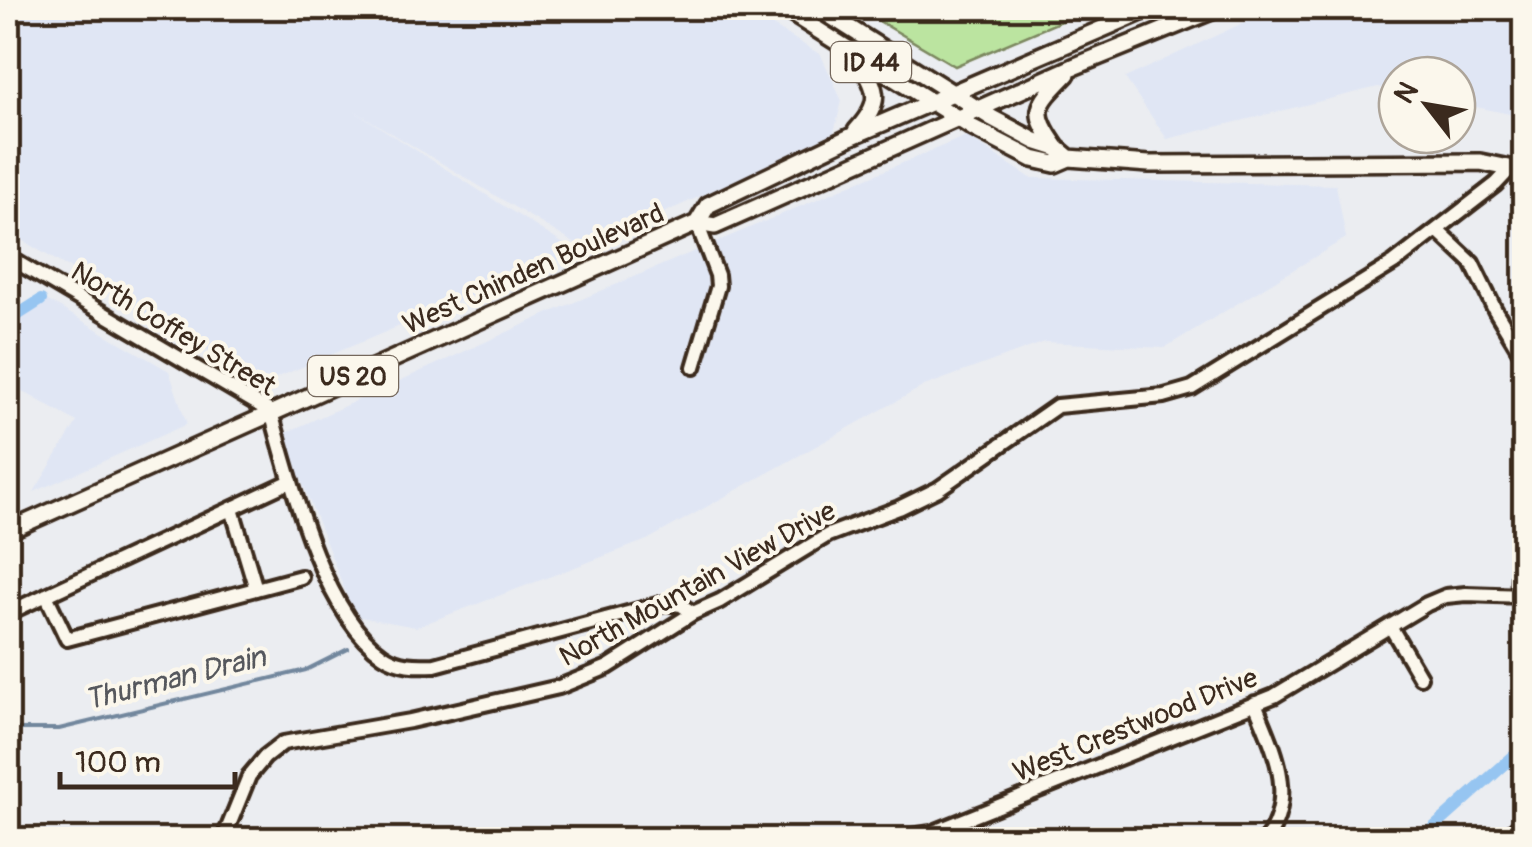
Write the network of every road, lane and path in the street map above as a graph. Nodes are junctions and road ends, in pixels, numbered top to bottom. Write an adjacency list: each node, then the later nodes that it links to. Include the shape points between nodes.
1 (782, 8): 5 (main road, ID 44)
2 (818, 8): 7 (main road, ID 44)
3 (1150, 8): 7 (main road, West Chinden Boulevard / US 20)
4 (1219, 8): 6 (main road, West Chinden Boulevard / US 20)
5 (854, 51): 8 (main road, ID 44); 11 (main road, via 876,100)
6 (1073, 67): 9 (main road, West Chinden Boulevard / US 20); 12 (main road, via 1038,111)
7 (955, 92): 8 (main road, West Chinden Boulevard / US 20); 9 (main road, ID 44)
8 (933, 102): 10 (main road, ID 44); 11 (main road, West Chinden Boulevard / US 20)
9 (980, 109): 10 (main road, West Chinden Boulevard / US 20); 12 (main road)
10 (959, 118): 12 (main road, via 1033,159 1055,164); 14 (main road, West Chinden Boulevard / US 20, via 714,226)
11 (850, 137): 14 (main road, West Chinden Boulevard / US 20, via 708,205)
12 (1063, 153): 13 (main road, via 1142,164 1480,162)
13 (1518, 169): 15 (street, North Mountain View Drive)
14 (697, 222): 18 (street, via 718,286); 19 (main road, West Chinden Boulevard / US 20)
15 (1437, 230): 17 (street, via 1472,263); 29 (street, North Mountain View Drive, via 1352,292 1192,388 1057,406 938,489 828,535)
16 (8, 257): 19 (street, North Coffey Street)
17 (1524, 358)
18 (694, 367)
19 (271, 412): 20 (street, North Coffey Street); 22 (main road, West Chinden Boulevard / US 20)
20 (291, 481): 21 (street); 29 (street, North Coffey Street, via 346,615 380,653 404,664 435,665 666,603)
21 (232, 509): 25 (street); 26 (street)
22 (8, 531)
23 (1520, 553): 27 (street, West Crestwood Drive)
24 (301, 577): 25 (street)
25 (256, 589): 26 (street, via 67,639)
26 (46, 595): 28 (street)
27 (1521, 596): 30 (street, West Crestwood Drive, via 1446,596)
28 (8, 613)
29 (693, 613): 35 (street, North Mountain View Drive, via 608,667 559,687 283,743 249,776)
30 (1390, 626): 31 (street); 32 (street, West Crestwood Drive)
31 (1420, 677)
32 (1255, 703): 34 (street, West Crestwood Drive); 37 (street, via 1280,766 1283,796)
33 (1524, 820): 38 (street)
34 (932, 836): 36 (street, West Crestwood Drive)
35 (223, 840)
36 (887, 840)
37 (1266, 840)
38 (1504, 840)

